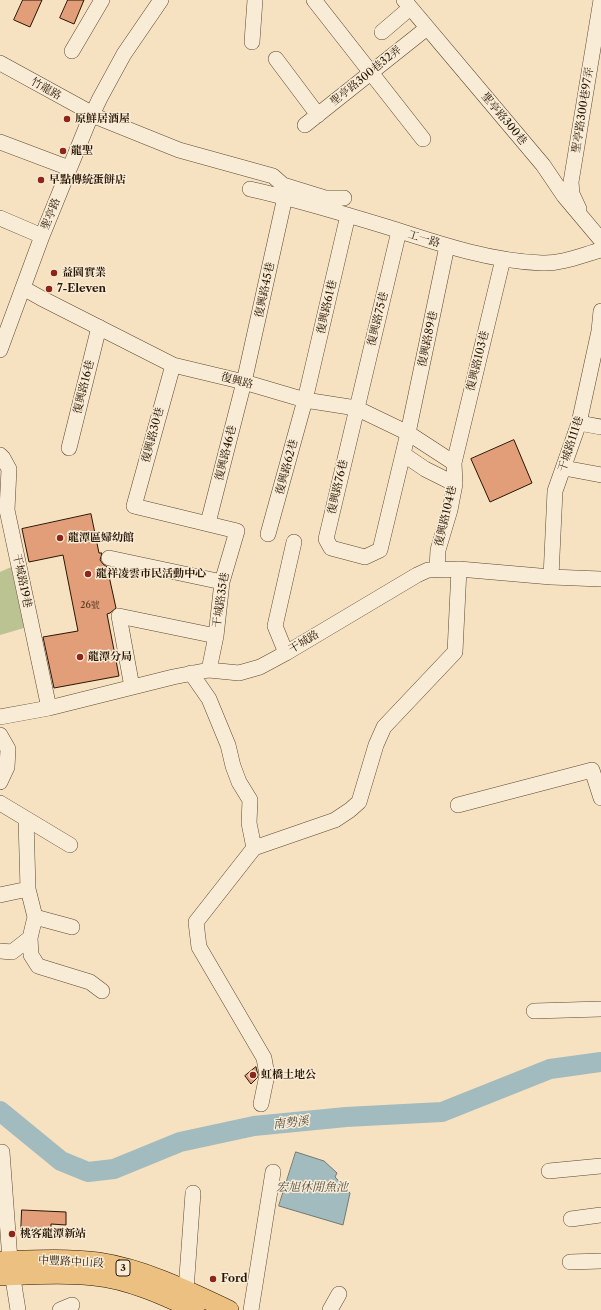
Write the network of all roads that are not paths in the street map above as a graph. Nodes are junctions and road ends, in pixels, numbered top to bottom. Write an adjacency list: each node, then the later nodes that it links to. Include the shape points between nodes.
1 (102, 0): 10 (street)
2 (161, 0): 14 (street, 聖亭路, via 124,54)
3 (254, 0): 9 (street)
4 (314, 0): 13 (street)
5 (601, 0): 25 (street, 聖亭路300巷97弄, via 571,182 572,194)
6 (407, 4): 7 (street, 聖亭路300巷); 8 (street)
7 (427, 28): 13 (street, 聖亭路300巷32弄); 25 (street, 聖亭路300巷, via 543,165)
8 (382, 32)
9 (252, 42)
10 (72, 51)
11 (276, 59): 15 (street)
12 (0, 63): 14 (street, 竹龍路)
13 (370, 72): 15 (street, 聖亭路300巷32弄); 17 (street)
14 (92, 115): 19 (street, 聖亭路); 22 (street, 竹龍路, via 179,150 273,176 283,184 325,198)
15 (318, 115): 16 (street, 聖亭路300巷32弄)
16 (305, 125)
17 (423, 139)
18 (0, 142): 19 (street)
19 (69, 168): 27 (street, 聖亭路)
20 (250, 189): 21 (street, 工一路)
21 (285, 197): 23 (street, 工一路); 39 (street, 復興路45巷)
22 (344, 198)
23 (348, 215): 26 (street, 工一路); 40 (street, 復興路61巷)
24 (0, 218): 27 (street)
25 (583, 218): 28 (street, 聖亭路300巷)
26 (399, 231): 29 (street, 工一路); 41 (street, 復興路75巷)
27 (42, 236): 32 (street, 聖亭路)
28 (601, 240)
29 (447, 246): 31 (street, 工一路); 44 (street, 復興路89巷)
30 (601, 250): 31 (street, 工一路, via 543,264)
31 (503, 259): 48 (street, 復興路103巷)
32 (23, 288): 34 (street, 復興路); 36 (street, 聖亭路)
33 (601, 311): 35 (street, 干城路111巷)
34 (99, 328): 37 (street, 復興路); 45 (street, 復興路16巷)
35 (600, 332): 38 (street, 干城路111巷)
36 (0, 350)
37 (173, 365): 39 (street, 復興路); 52 (street, 復興路30巷, via 134,506)
38 (595, 377): 42 (street, 干城路111巷)
39 (244, 382): 40 (street, 復興路); 52 (street, 復興路46巷)
40 (305, 400): 41 (street, 復興路); 53 (street, 復興路62巷)
41 (356, 408): 44 (street, 復興路); 46 (street, 復興路76巷, via 326,539 331,548 365,557 380,550)
42 (579, 422): 43 (street); 49 (street, 干城路111巷)
43 (601, 427)
44 (408, 433): 46 (street, 復興路89巷); 48 (street, 復興路)
45 (69, 448)
46 (403, 454): 51 (street)
47 (0, 455): 66 (street, 干城路19巷, via 9,469 7,510)
48 (454, 463): 51 (street, 復興路104巷)
49 (564, 468): 50 (street); 58 (street, 干城路111巷, via 555,491)
50 (601, 475)
51 (455, 484): 56 (street, 復興路104巷, via 438,550)
52 (208, 523): 60 (street, 干城路35巷, via 237,531)
53 (268, 534)
54 (294, 542): 62 (street, via 275,626)
55 (109, 558): 60 (street)
56 (437, 569): 57 (street, 干城路); 62 (street, 干城路, via 416,575)
57 (459, 569): 58 (street, 干城路); 75 (street, via 455,652 384,727 359,802 335,820)
58 (551, 577): 59 (street, 干城路)
59 (601, 579)
60 (222, 582): 61 (street, 干城路35巷)
61 (216, 636): 63 (street, 干城路35巷); 65 (street, via 119,616)
62 (286, 653): 63 (street, 干城路, via 260,667 239,673)
63 (209, 670): 64 (street, 干城路)
64 (191, 673): 65 (street, 干城路); 75 (street, via 209,700 228,745 239,782 250,800 249,823)
65 (132, 687): 66 (street, 干城路)
66 (48, 708): 67 (street, 干城路)
67 (0, 717)
68 (0, 735): 69 (street, via 8,749 7,767)
69 (0, 782)
70 (601, 798): 72 (street, via 592,770)
71 (0, 803): 73 (street)
72 (458, 805)
73 (26, 819): 74 (street); 76 (street)
74 (70, 845)
75 (254, 848): 85 (street, via 196,922 200,948 264,1058 267,1075)
76 (28, 889): 77 (street); 78 (street)
77 (0, 895)
78 (35, 917): 79 (street); 80 (street)
79 (72, 927)
80 (30, 938): 81 (street, via 12,952); 82 (street, via 31,955 38,966 90,982)
81 (0, 951)
82 (102, 991)
83 (601, 1009): 84 (street)
84 (534, 1011)
85 (261, 1104)
86 (0, 1152): 93 (street)
87 (601, 1166): 88 (street)
88 (550, 1171)
89 (273, 1172): 102 (street)
90 (193, 1193): 97 (street)
91 (601, 1215): 92 (street)
92 (571, 1218)
93 (4, 1237): 96 (street)
94 (601, 1261): 95 (street)
95 (570, 1262)
96 (6, 1268): 97 (main road, 中豐路中山段 / 3, via 64,1260 98,1262 135,1270); 99 (street); 100 (main road, 中豐路中山段 / 3, via 95,1276 132,1284)
97 (186, 1290): 101 (main road, 中豐路中山段 / 3)
98 (338, 1294): 103 (street)
99 (18, 1310)
100 (195, 1310)
101 (229, 1310)
102 (251, 1310)
103 (330, 1310)

